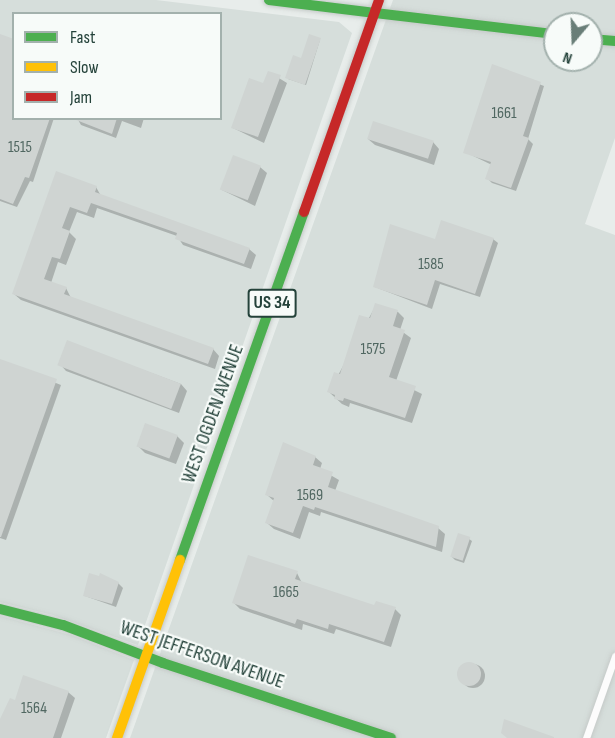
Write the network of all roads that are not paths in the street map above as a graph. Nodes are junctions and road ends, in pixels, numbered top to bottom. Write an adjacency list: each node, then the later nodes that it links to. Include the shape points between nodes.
1 (269, 0): 3 (main road)
2 (379, 0): 3 (main road, WEST OGDEN AVENUE / US 34)
3 (375, 13): 4 (main road); 6 (main road, WEST OGDEN AVENUE / US 34)
4 (543, 33)
5 (0, 609): 6 (main road, WEST JEFFERSON AVENUE, via 63,625)
6 (146, 656): 8 (main road, WEST OGDEN AVENUE / US 34); 9 (main road, WEST JEFFERSON AVENUE)
7 (615, 656): 10 (street)
8 (117, 738)
9 (391, 738)
10 (586, 738)

